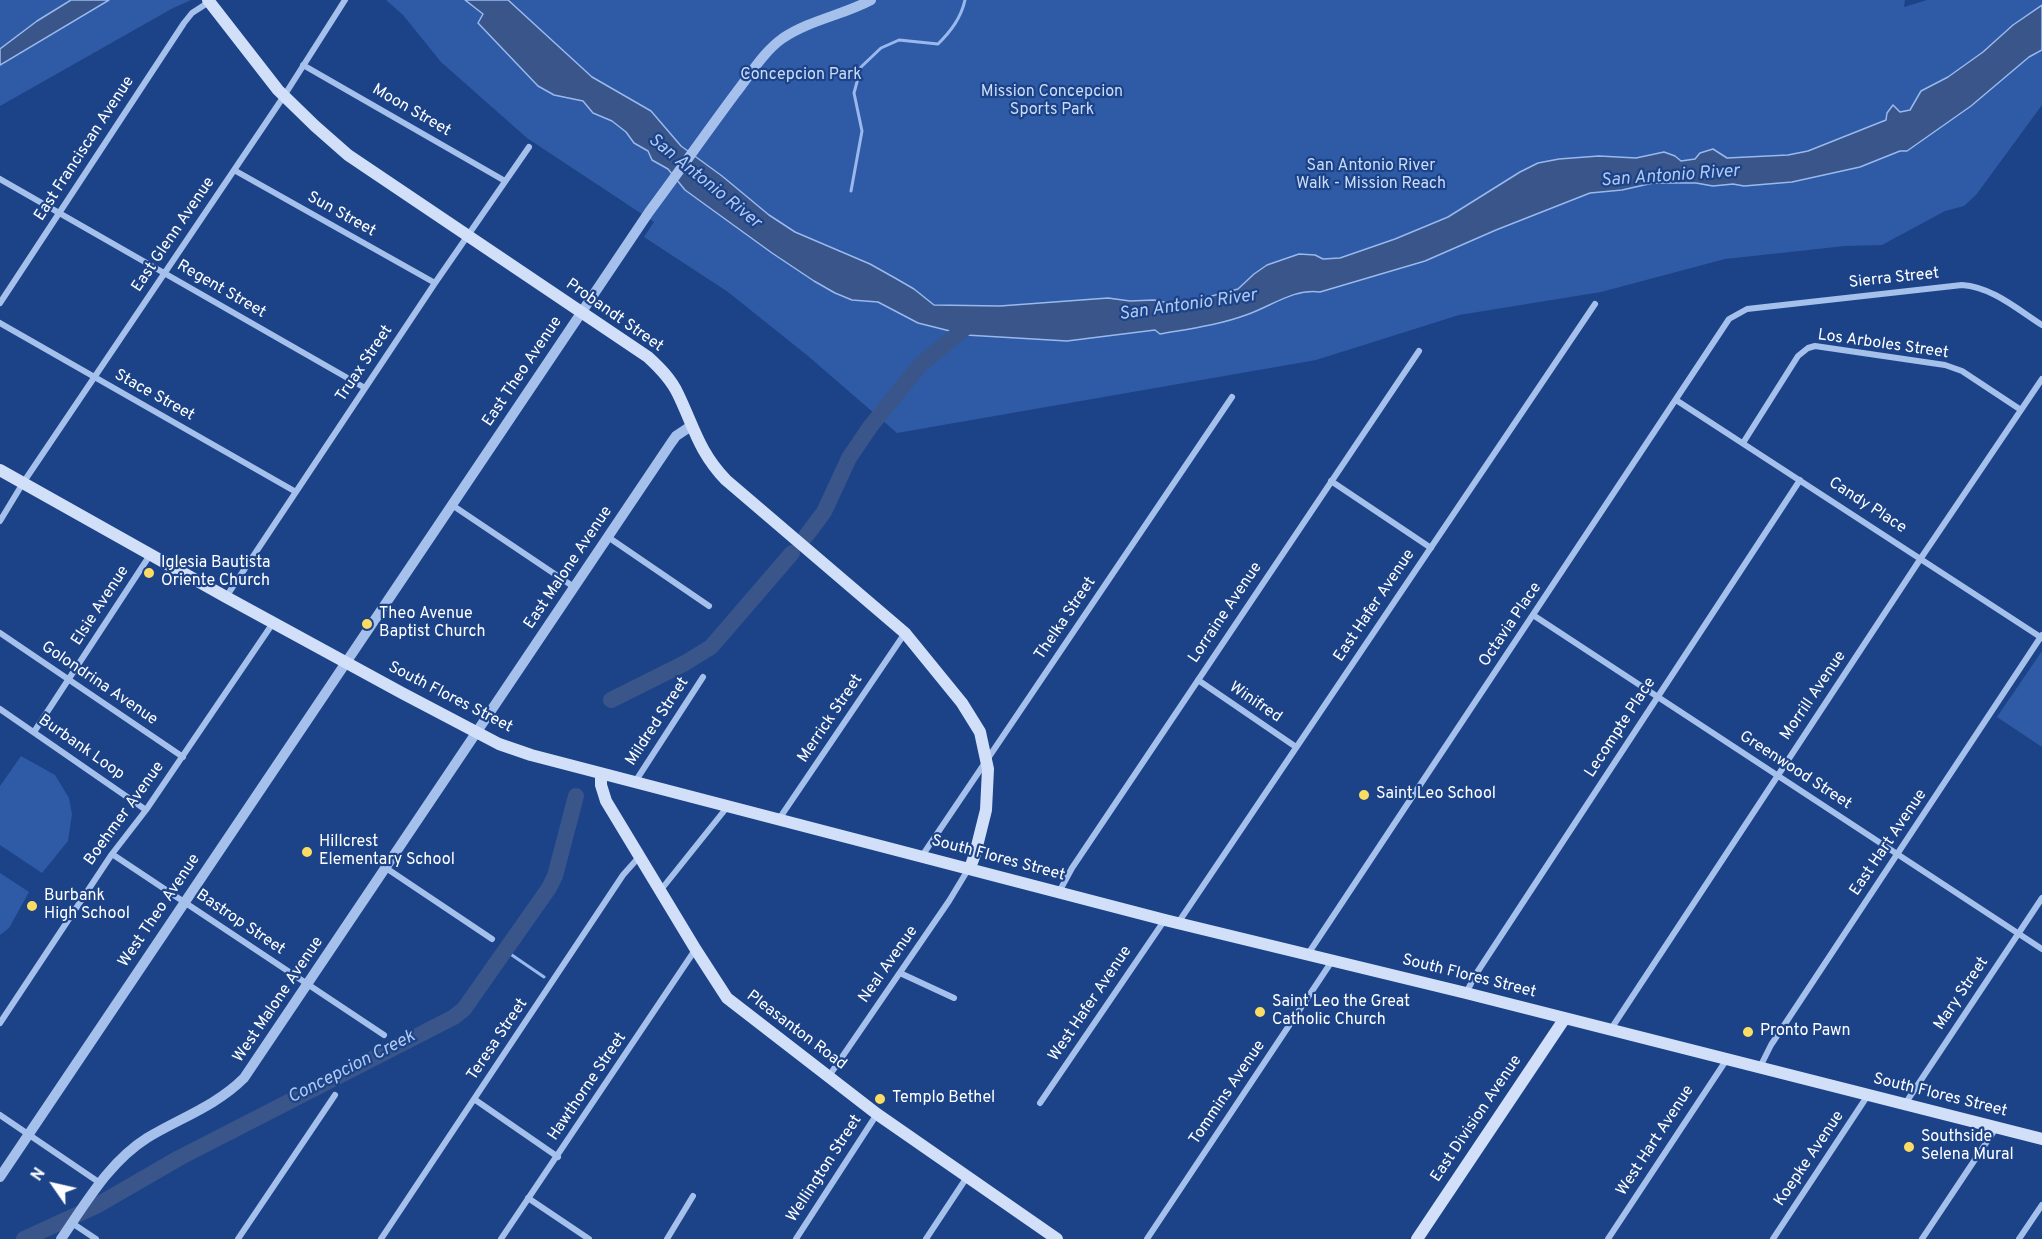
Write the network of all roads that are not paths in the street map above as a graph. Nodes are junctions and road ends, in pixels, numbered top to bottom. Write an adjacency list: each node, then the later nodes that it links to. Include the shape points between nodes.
1 (345, 0): 5 (street, East Glenn Avenue)
2 (871, 0): 17 (street, East Theo Avenue, via 806,26 781,40 760,61 649,212)
3 (209, 1): 4 (street, Probandt Street); 6 (main road, Probandt Street)
4 (194, 11): 11 (street, East Franciscan Avenue)
5 (303, 65): 6 (street, East Glenn Avenue); 10 (street, Moon Street)
6 (284, 96): 8 (street, East Glenn Avenue); 12 (main road, Probandt Street, via 348,155)
7 (528, 147): 10 (street, Truax Street)
8 (234, 170): 13 (street, East Glenn Avenue); 14 (street, Sun Street)
9 (0, 179): 11 (street, Regent Street)
10 (506, 181): 12 (street, Truax Street)
11 (60, 213): 13 (street, Regent Street); 15 (street, East Franciscan Avenue)
12 (467, 236): 14 (street, Truax Street); 17 (main road, Probandt Street)
13 (164, 273): 22 (street, East Glenn Avenue); 24 (street, Regent Street)
14 (435, 283): 24 (street, Truax Street)
15 (0, 303)
16 (1595, 304): 38 (street, East Hafer Avenue)
17 (582, 312): 28 (main road, Probandt Street, via 662,370 678,393); 35 (street, East Theo Avenue)
18 (1739, 312): 20 (street, Sierra Street, via 1962,285 1990,291); 26 (street, Octavia Place, via 1730,319)
19 (0, 323): 22 (street, Stace Street)
20 (2042, 325)
21 (1419, 351): 32 (street, Lorraine Avenue)
22 (93, 377): 33 (street, East Glenn Avenue); 34 (street, Stace Street)
23 (2042, 379): 27 (street, Morrill Avenue)
24 (365, 388): 34 (street, Truax Street)
25 (1232, 397): 59 (street, Thelka Street)
26 (1676, 400): 29 (street, Candy Place); 44 (street, Octavia Place)
27 (2021, 410): 29 (street, Los Arboles Street, via 1962,371 1946,365 1815,346 1798,356); 40 (street, Morrill Avenue)
28 (692, 426): 37 (street, East Malone Avenue, via 670,443); 47 (main road, Probandt Street, via 705,455 726,480)
29 (1743, 443): 31 (street, Candy Place)
30 (0, 470): 33 (main road, South Flores Street)
31 (1800, 480): 40 (street, Candy Place); 53 (street, Lecompte Place)
32 (1331, 481): 38 (street); 52 (street, Lorraine Avenue)
33 (22, 483): 36 (street, East Glenn Avenue); 39 (main road, South Flores Street)
34 (296, 492): 42 (street, Truax Street)
35 (452, 505): 41 (street); 49 (street, East Theo Avenue)
36 (0, 521)
37 (608, 537): 41 (street, East Malone Avenue); 43 (street)
38 (1431, 548): 57 (street, East Hafer Avenue)
39 (150, 555): 42 (main road, South Flores Street); 51 (street, Elsie Avenue)
40 (1921, 558): 48 (street, Candy Place); 61 (street, Morrill Avenue)
41 (574, 587): 56 (street, East Malone Avenue)
42 (226, 597): 45 (main road, South Flores Street)
43 (709, 606)
44 (1533, 615): 53 (street, Greenwood Street); 82 (street, Octavia Place)
45 (273, 622): 49 (main road, South Flores Street); 58 (street, Boehmer Avenue)
46 (0, 633): 51 (street, Golondrina Avenue)
47 (905, 633): 59 (main road, Probandt Street, via 962,703 980,732); 65 (street, Merrick Street)
48 (2042, 637): 67 (street, East Hart Avenue)
49 (346, 662): 56 (main road, South Flores Street); 75 (street, West Theo Avenue)
50 (703, 677): 62 (street, Mildred Street)
51 (69, 679): 55 (street, Elsie Avenue); 58 (street, Golondrina Avenue)
52 (1198, 680): 57 (street, Winifred); 73 (street, Lorraine Avenue)
53 (1658, 697): 61 (street, Greenwood Street); 86 (street, Lecompte Place)
54 (0, 709): 55 (street, Burbank Loop)
55 (34, 732): 64 (street, Burbank Loop)
56 (477, 733): 60 (main road, South Flores Street, via 531,755); 70 (street, West Malone Avenue)
57 (1296, 747): 77 (street, East Hafer Avenue)
58 (183, 757): 64 (street, Boehmer Avenue)
59 (987, 759): 68 (street, Thelka Street); 71 (main road, Probandt Street, via 986,810)
60 (602, 774): 62 (main road, South Flores Street); 69 (main road, Pleasanton Road, via 606,801)
61 (1777, 776): 67 (street, Greenwood Street); 90 (street, Morrill Avenue)
62 (635, 782): 63 (main road, South Flores Street)
63 (729, 806): 65 (main road, South Flores Street); 72 (street)
64 (146, 810): 66 (street, Boehmer Avenue)
65 (779, 819): 68 (main road, South Flores Street)
66 (112, 854): 75 (street, Bastrop Street); 89 (street, Boehmer Avenue)
67 (1897, 855): 78 (street, Greenwood Street); 93 (street, East Hart Avenue, via 1770,1045)
68 (922, 856): 71 (main road, South Flores Street)
69 (639, 857): 72 (main road, Pleasanton Road); 97 (street, Teresa Street, via 623,875)
70 (386, 868): 79 (street); 85 (street, West Malone Avenue)
71 (970, 868): 73 (main road, South Flores Street); 84 (street, Neal Avenue)
72 (660, 891): 81 (main road, Pleasanton Road)
73 (1058, 892): 76 (main road, South Flores Street)
74 (2042, 898): 78 (street, Mary Street)
75 (184, 902): 85 (street, Bastrop Street); 103 (street, West Theo Avenue)
76 (1165, 920): 77 (main road, South Flores Street); 98 (street, West Hafer Avenue)
77 (1178, 923): 82 (main road, South Flores Street)
78 (2019, 933): 80 (street, Greenwood Street); 99 (street, Mary Street)
79 (492, 939)
80 (2042, 949)
81 (696, 950): 94 (main road, Pleasanton Road, via 727,999); 105 (street, Hawthorne Street)
82 (1307, 955): 83 (main road, South Flores Street)
83 (1332, 961): 86 (main road, South Flores Street); 123 (street, Tommins Avenue)
84 (900, 973): 87 (street); 94 (street, Neal Avenue)
85 (308, 985): 91 (street, Bastrop Street); 108 (street, West Malone Avenue, via 256,1063 235,1087 206,1108 147,1138 120,1159)
86 (1467, 993): 88 (main road, South Flores Street)
87 (954, 998)
88 (1565, 1018): 90 (main road, South Flores Street); 124 (main road, East Division Avenue)
89 (0, 1023)
90 (1611, 1029): 92 (main road, South Flores Street)
91 (384, 1035)
92 (1727, 1058): 93 (main road, South Flores Street); 125 (street, West Hart Avenue)
93 (1760, 1066): 96 (main road, South Flores Street)
94 (829, 1076): 100 (main road, Pleasanton Road)
95 (335, 1095): 115 (street)
96 (1869, 1095): 99 (main road, South Flores Street); 126 (street, Koepke Avenue)
97 (474, 1099): 105 (street); 116 (street, Teresa Street)
98 (1040, 1103)
99 (1905, 1104): 102 (main road, South Flores Street)
100 (877, 1114): 107 (main road, Pleasanton Road); 120 (street, Wellington Street)
101 (0, 1115): 103 (street)
102 (1996, 1127): 104 (main road, South Flores Street); 127 (street)
103 (29, 1134): 106 (street, West Theo Avenue); 108 (street)
104 (2042, 1139)
105 (558, 1157): 110 (street, Hawthorne Street)
106 (0, 1177)
107 (967, 1177): 121 (street); 122 (main road, Pleasanton Road)
108 (97, 1187): 112 (street, West Malone Avenue)
109 (693, 1196): 119 (street)
110 (528, 1198): 117 (street, Hawthorne Street); 118 (street)
111 (2042, 1204): 128 (street)
112 (72, 1223): 113 (street, West Malone Avenue); 114 (street)
113 (61, 1239)
114 (96, 1239)
115 (238, 1239)
116 (381, 1239)
117 (501, 1239)
118 (589, 1239)
119 (667, 1239)
120 (796, 1239)
121 (926, 1239)
122 (1057, 1239)
123 (1147, 1239)
124 (1417, 1239)
125 (1608, 1239)
126 (1773, 1239)
127 (1922, 1239)
128 (2019, 1239)

